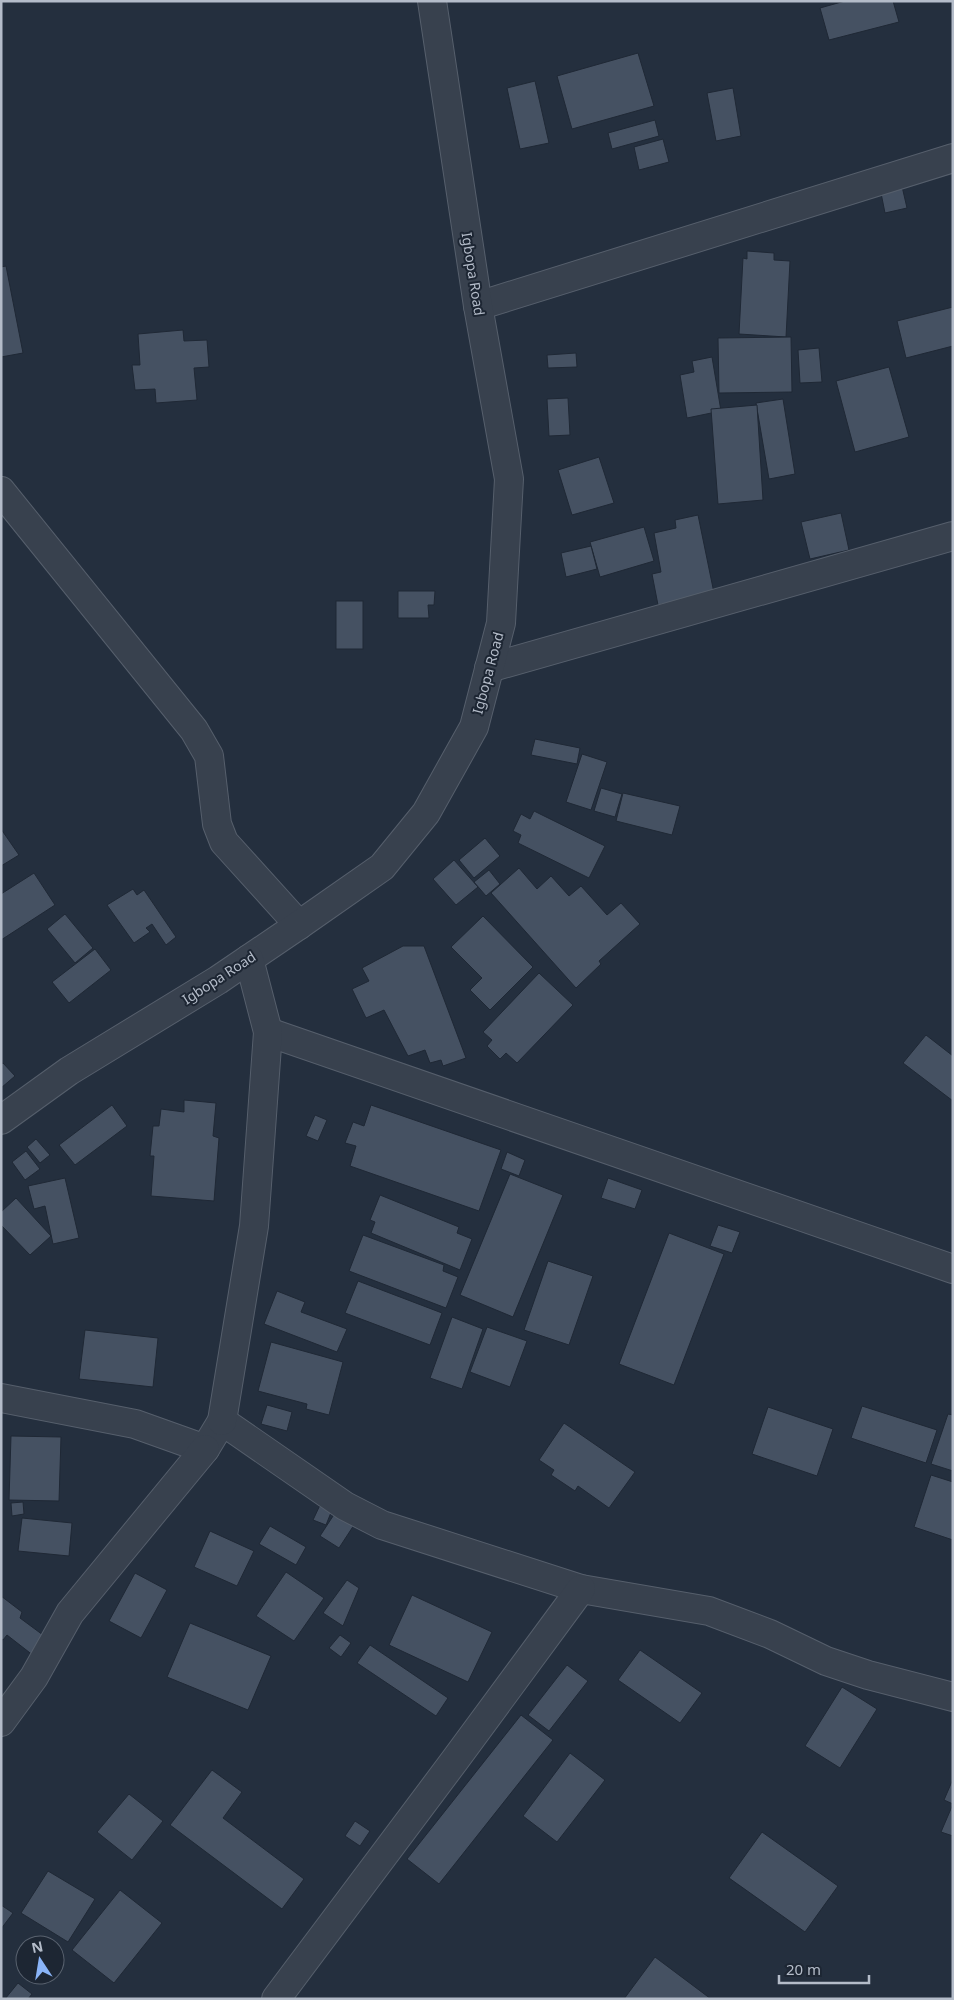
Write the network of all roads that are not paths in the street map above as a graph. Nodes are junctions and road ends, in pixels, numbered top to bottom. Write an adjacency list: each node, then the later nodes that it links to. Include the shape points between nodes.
1 (432, 1): 3 (street, Igbopa Road)
2 (953, 158): 3 (street)
3 (478, 306): 6 (street, Igbopa Road, via 509,480 501,623)
4 (1, 491): 7 (street, via 194,730 210,756 217,824 224,842)
5 (953, 536): 6 (street)
6 (489, 668): 7 (street, Igbopa Road, via 474,727 426,813 382,867)
7 (299, 926): 8 (street, Igbopa Road)
8 (249, 959): 9 (street); 10 (street, Igbopa Road, via 69,1071)
9 (268, 1032): 11 (street); 13 (street, via 254,1226)
10 (1, 1120)
11 (953, 1269)
12 (1, 1398): 14 (street, via 135,1424)
13 (222, 1421): 14 (street); 15 (street, via 345,1506 382,1525)
14 (205, 1448): 17 (street, via 70,1613 34,1677)
15 (581, 1589): 16 (street, via 709,1612 770,1634 826,1661); 18 (street)
16 (953, 1697)
17 (1, 1722)
18 (276, 1999)

